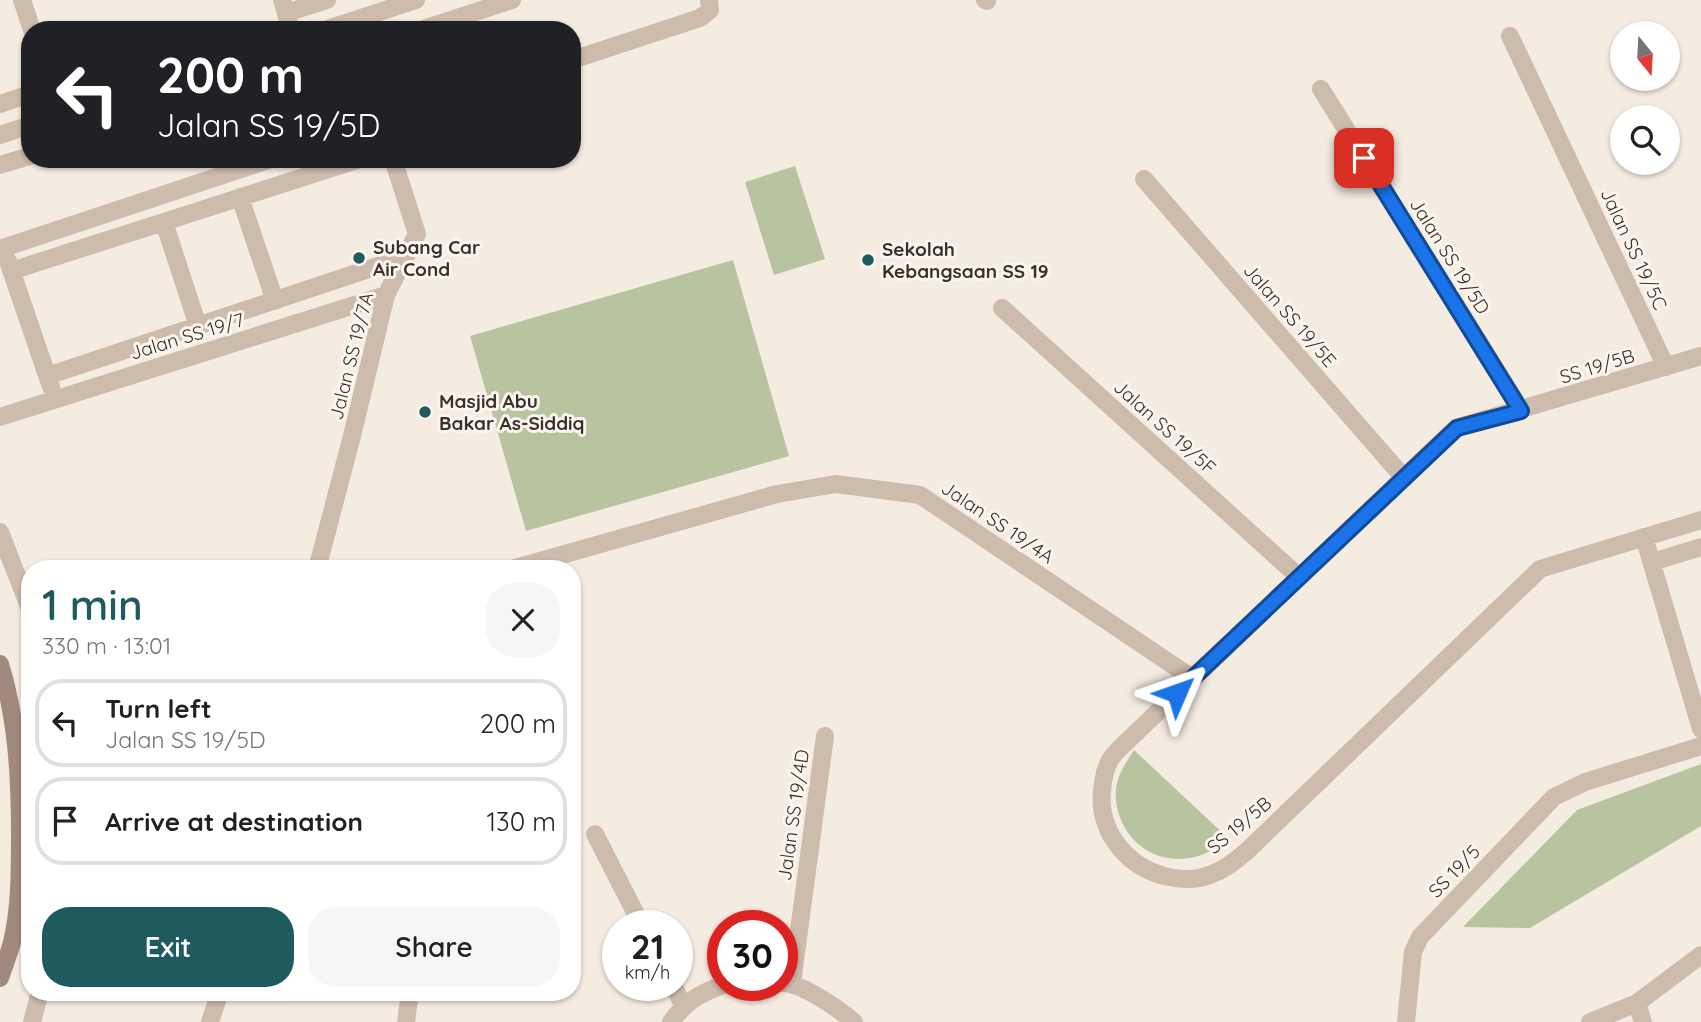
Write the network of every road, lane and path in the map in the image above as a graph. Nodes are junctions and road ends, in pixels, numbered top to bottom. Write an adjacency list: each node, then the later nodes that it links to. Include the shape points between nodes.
1 (22, 0): 7 (street)
2 (327, 0): 6 (street)
3 (416, 0): 8 (street)
4 (512, 0): 9 (street)
5 (709, 0): 11 (street, via 710,10 700,18)
6 (286, 14)
7 (29, 21)
8 (352, 21)
9 (448, 21)
10 (1510, 36): 33 (street, Jalan SS 19/5C)
11 (581, 57)
12 (1321, 89): 36 (street, Jalan SS 19/5D)
13 (21, 97): 14 (street)
14 (0, 104)
15 (21, 128): 16 (street)
16 (0, 135)
17 (21, 159): 18 (street)
18 (0, 165)
19 (244, 168): 25 (street)
20 (332, 168): 23 (street)
21 (396, 168): 26 (street, Jalan SS 19/7A, via 417,234)
22 (1144, 179): 38 (street, Jalan SS 19/5E)
23 (240, 197): 24 (street); 29 (street)
24 (164, 222): 27 (street); 31 (street)
25 (2, 248): 27 (street)
26 (405, 257): 28 (street, Jalan SS 19/7A); 29 (street, Jalan SS 19/7)
27 (11, 271): 34 (street)
28 (386, 295): 35 (street, Jalan SS 19/7); 43 (street, Jalan SS 19/7A)
29 (275, 301): 31 (street, Jalan SS 19/7)
30 (1002, 308): 46 (street, Jalan SS 19/5F)
31 (198, 326): 34 (street, Jalan SS 19/7)
32 (1701, 356): 33 (street, SS 19/5B)
33 (1666, 367): 36 (street, SS 19/5B)
34 (47, 376): 35 (street)
35 (55, 400): 37 (street, Jalan SS 19/7)
36 (1521, 411): 38 (street, SS 19/5B, via 1457,428)
37 (0, 417)
38 (1404, 478): 46 (street, SS 19/5B)
39 (1701, 520): 41 (street, SS 19/5B)
40 (0, 533): 47 (street)
41 (1644, 537): 45 (street); 49 (street, SS 19/5B, via 1540,569 1234,863 1211,875 1178,879 1157,875 1122,852 1110,835 1102,799 1111,759)
42 (1701, 547): 45 (street)
43 (319, 560)
44 (544, 560): 49 (street, Jalan SS 19/4A, via 777,494 836,484 920,495)
45 (1652, 562): 50 (street)
46 (1300, 577): 49 (street, SS 19/5B)
47 (21, 586)
48 (0, 664): 57 (main road, via 11,708 20,792 20,876 12,942)
49 (1192, 678)
50 (1700, 721)
51 (825, 736): 55 (street, Jalan SS 19/4D)
52 (1701, 746): 71 (street, SS 19/5, via 1585,782 1554,797 1420,937 1413,951)
53 (595, 834): 54 (street)
54 (634, 910)
55 (798, 912)
56 (1701, 955): 64 (street)
57 (0, 978)
58 (798, 989): 70 (street)
59 (707, 992): 65 (street)
60 (38, 1001): 66 (street)
61 (217, 1001): 67 (street)
62 (409, 1001): 68 (street)
63 (682, 1001): 65 (street)
64 (1637, 1003): 72 (street); 73 (street)
65 (684, 1005): 69 (street)
66 (32, 1022)
67 (210, 1022)
68 (406, 1022)
69 (671, 1022)
70 (855, 1022)
71 (1406, 1022)
72 (1590, 1022)
73 (1643, 1022)

